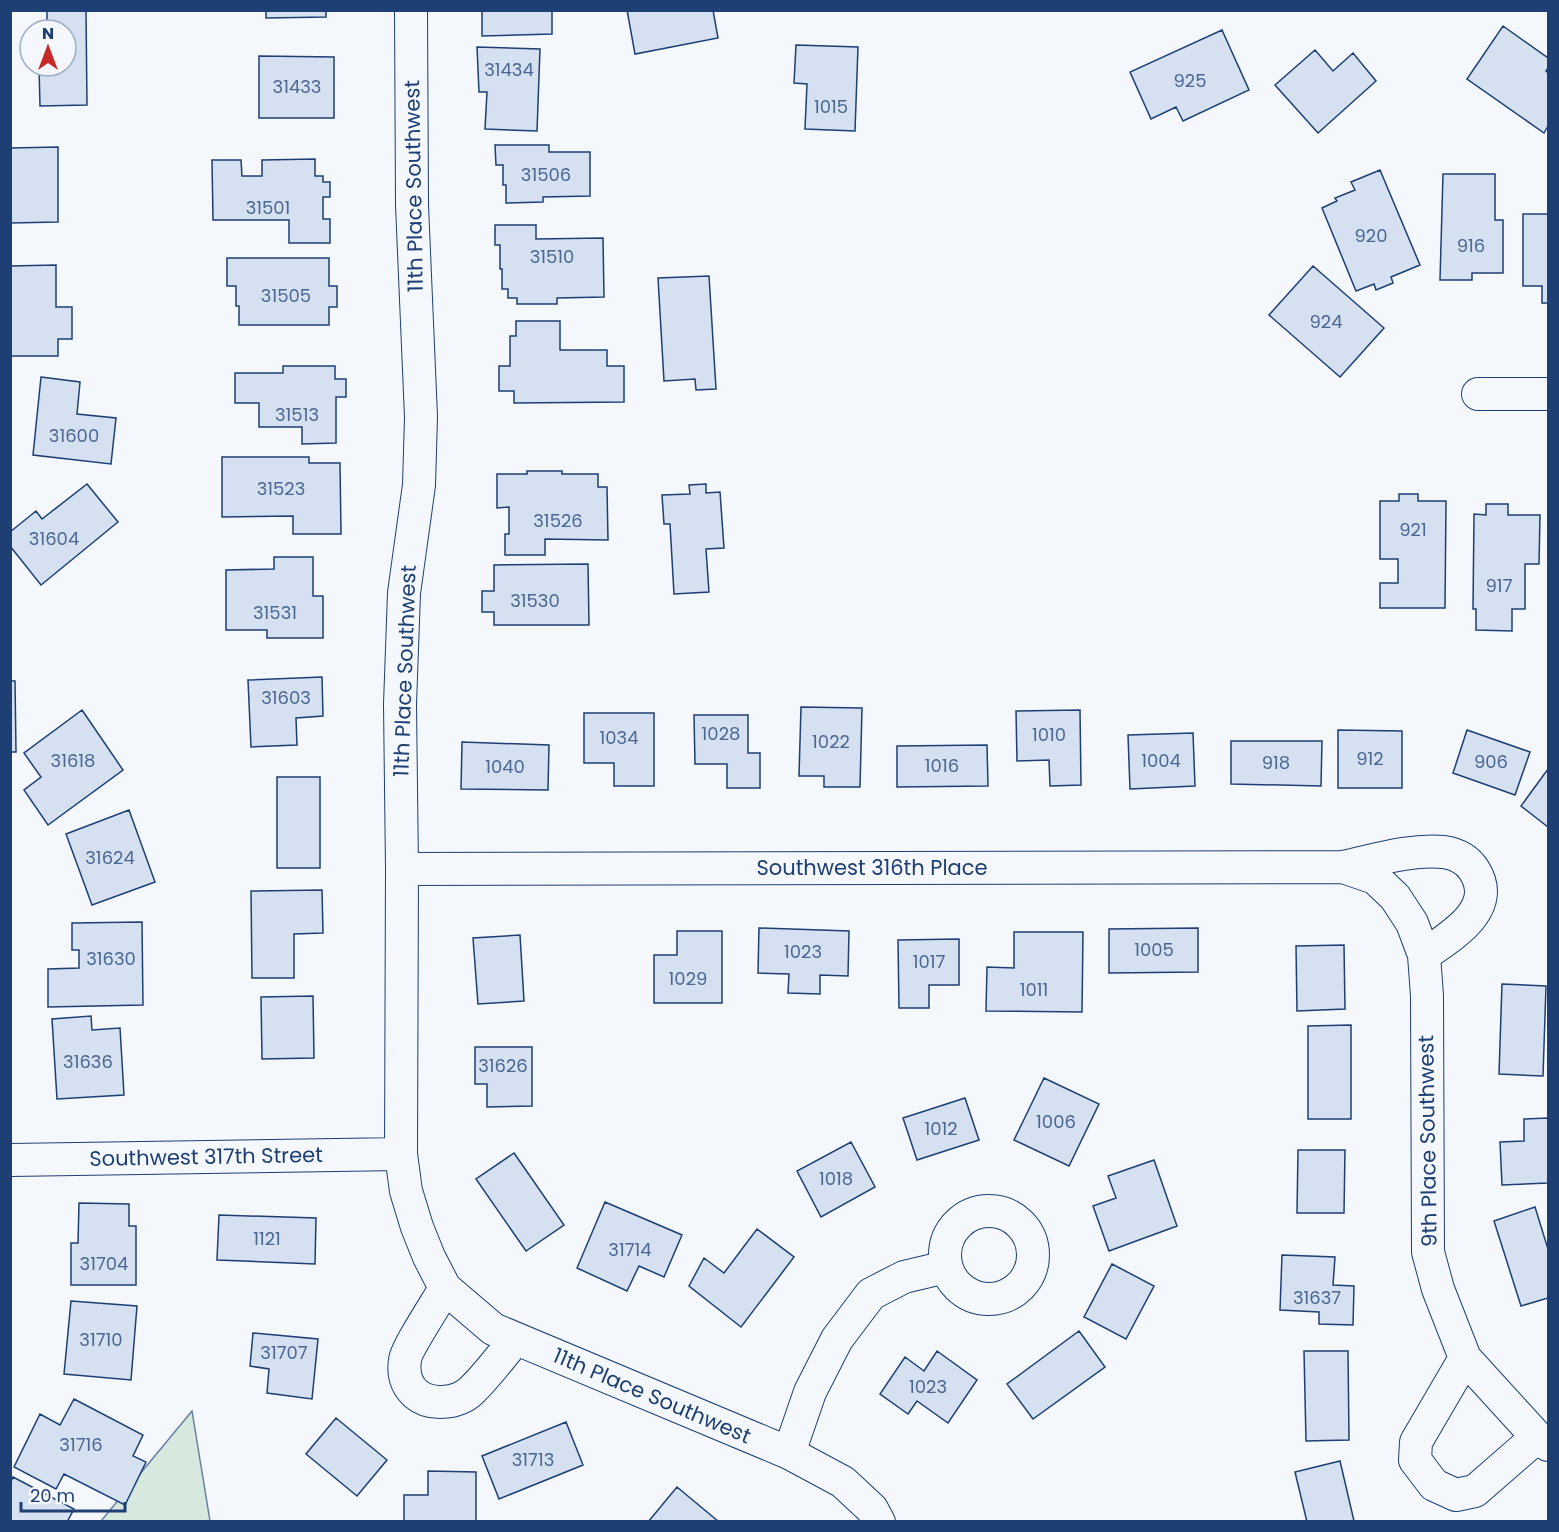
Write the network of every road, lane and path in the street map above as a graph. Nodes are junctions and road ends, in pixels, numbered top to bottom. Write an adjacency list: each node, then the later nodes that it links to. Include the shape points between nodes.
1 (411, 10): 5 (street, 11th Place Southwest, via 412,205 421,417 419,485 404,593 400,704)
2 (1478, 394): 3 (street)
3 (1548, 394)
4 (1343, 867): 5 (street, Southwest 316th Place); 6 (street, 9th Place Southwest, via 1375,878 1395,897 1412,922); 6 (street, via 1417,852 1455,854 1469,863 1482,890 1476,910 1464,927)
5 (402, 869): 7 (street, 11th Place Southwest)
6 (1424, 955): 12 (street, 9th Place Southwest, via 1428,1252)
7 (401, 1154): 8 (street, Southwest 317th Street); 10 (street, 11th Place Southwest, via 406,1191 417,1227)
8 (10, 1160)
9 (945, 1267): 14 (street, via 904,1276 871,1294 837,1339 810,1392)
10 (445, 1288): 11 (street, 11th Place Southwest, via 493,1329); 11 (street, via 405,1358 405,1379 422,1399 437,1403 469,1393)
11 (516, 1339): 14 (street, 11th Place Southwest)
12 (1465, 1358): 13 (street, 9th Place Southwest); 13 (street, via 1416,1442 1415,1460 1434,1485 1456,1495 1475,1491)
13 (1543, 1441)
14 (789, 1453): 15 (street, 11th Place Southwest, via 843,1482)
15 (879, 1521)

